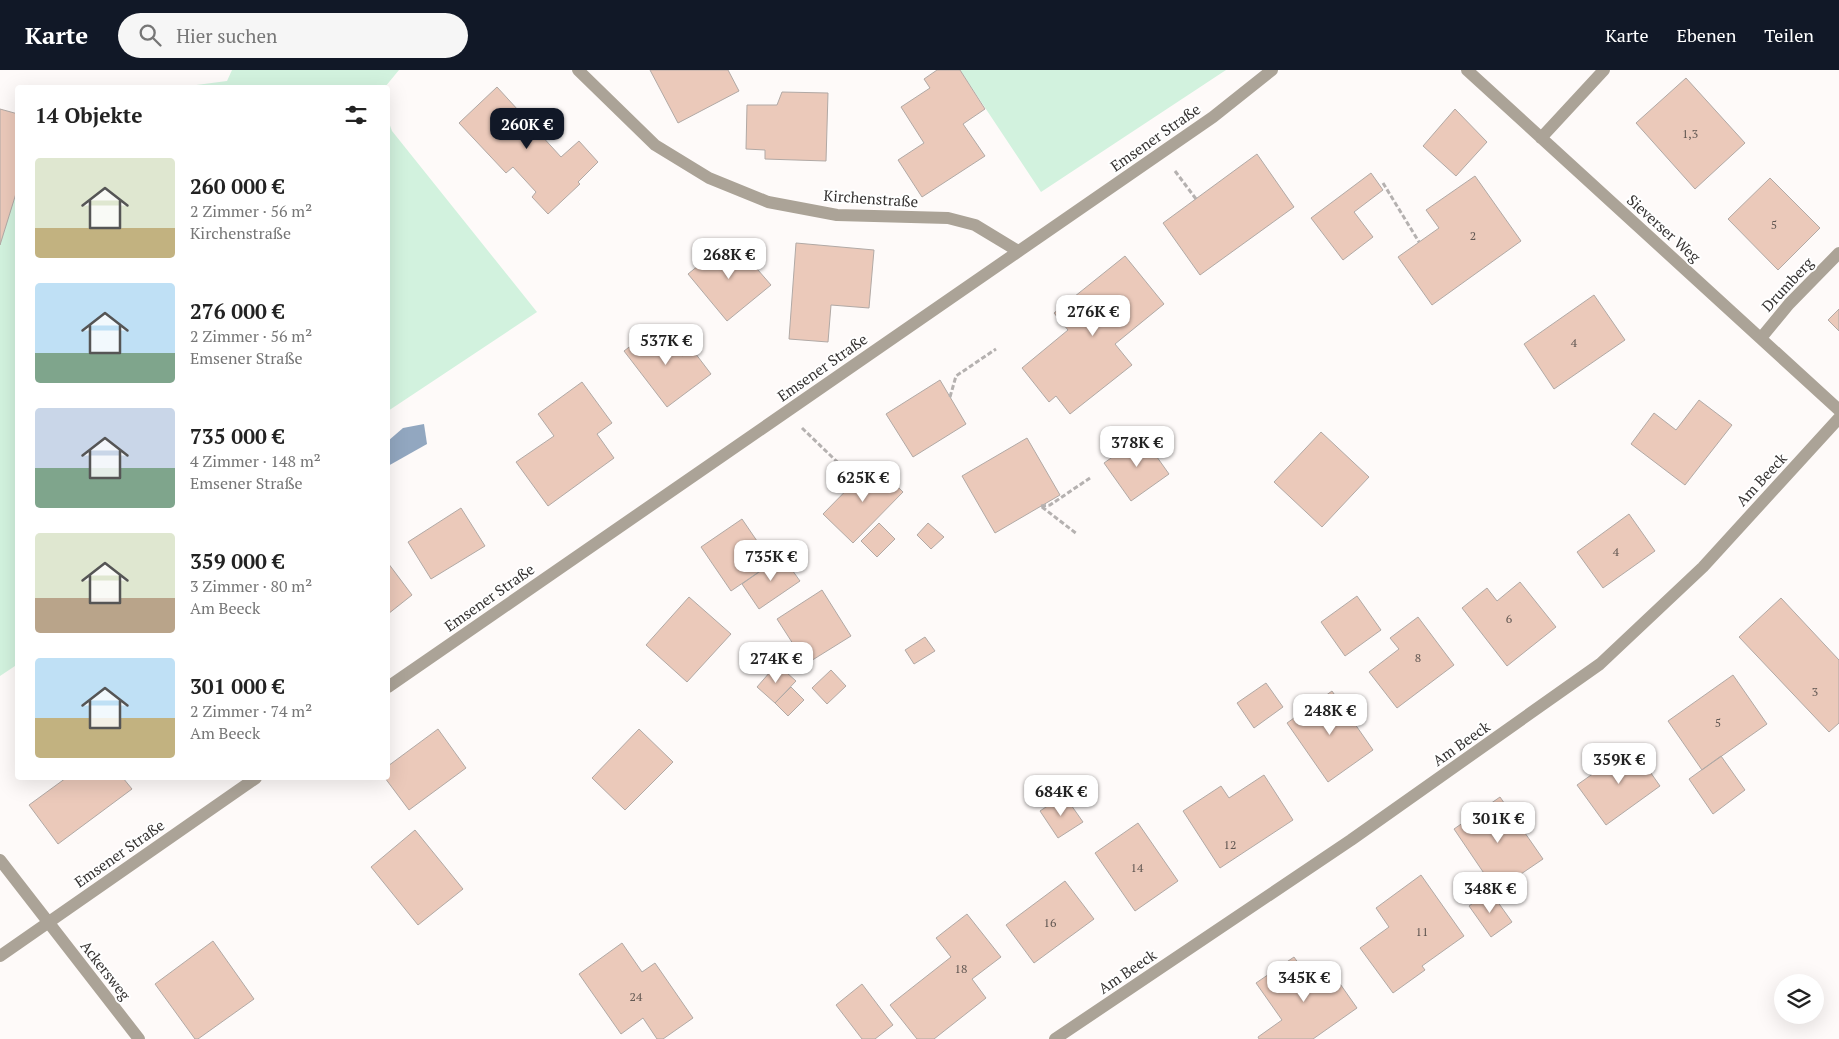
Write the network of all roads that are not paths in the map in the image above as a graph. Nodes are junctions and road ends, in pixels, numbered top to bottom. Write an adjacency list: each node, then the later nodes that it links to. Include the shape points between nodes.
1 (578, 70): 6 (street, Kirchenstraße, via 655,145 709,178 768,202 837,215 948,218 976,225)
2 (1272, 70): 6 (street, Emsener Straße, via 1213,116)
3 (1467, 70): 5 (street, Sieverser Weg)
4 (1604, 70): 5 (street)
5 (1541, 138): 8 (street, Sieverser Weg)
6 (1018, 251): 11 (street, Emsener Straße)
7 (1839, 253): 8 (street, Drumberg)
8 (1761, 338): 9 (street, Sieverser Weg)
9 (1839, 410)
10 (1839, 418): 17 (street, Am Beeck, via 1703,567 1600,664 1351,840)
11 (390, 686)
12 (253, 780): 14 (street, Emsener Straße)
13 (0, 860): 14 (street, Ackersweg)
14 (48, 922): 15 (street, Emsener Straße); 16 (street, Ackersweg)
15 (0, 956)
16 (139, 1039)
17 (1055, 1039)

